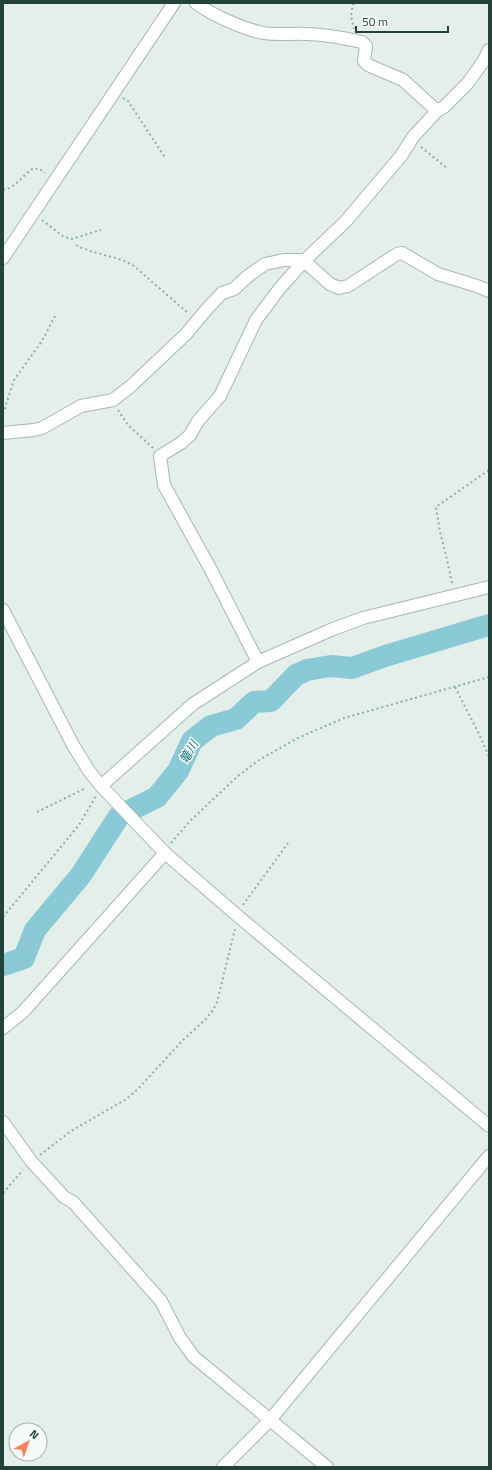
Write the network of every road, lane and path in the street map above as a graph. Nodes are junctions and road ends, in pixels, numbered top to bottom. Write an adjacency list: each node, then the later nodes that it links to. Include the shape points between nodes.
1 (174, 3): 6 (street)
2 (196, 3): 4 (street, via 227,20 260,32 308,34)
3 (353, 3): 4 (path, via 351,16)
4 (358, 41): 7 (street, via 366,46 364,61 368,65 403,80)
5 (489, 50): 7 (street, via 467,84)
6 (116, 91): 9 (path, via 128,101); 11 (street)
7 (437, 111): 8 (street)
8 (412, 139): 10 (path); 17 (street, via 401,156 346,221)
9 (166, 159)
10 (448, 169)
11 (55, 181): 12 (path, via 34,168 15,184); 13 (street)
12 (3, 190)
13 (34, 213): 14 (path, via 64,237 72,239); 16 (street)
14 (101, 230)
15 (76, 245): 20 (path, via 85,250 126,261)
16 (3, 258)
17 (304, 262): 18 (street, via 330,284 339,288 348,286 402,253 438,274); 20 (street, via 284,260 265,264 234,289 222,293); 24 (street, via 256,320 220,396 181,444)
18 (489, 291)
19 (54, 316): 22 (path, via 42,341 14,380)
20 (197, 320): 21 (street, via 142,376)
21 (113, 400): 23 (street, via 81,406 42,428); 24 (path, via 128,425)
22 (3, 414)
23 (3, 433)
24 (160, 456): 29 (street, via 164,485)
25 (489, 470): 27 (path, via 436,507)
26 (489, 587): 27 (street)
27 (454, 596): 29 (street, via 333,628)
28 (3, 610): 33 (street, via 73,745)
29 (258, 662): 33 (street, via 193,704)
30 (489, 677): 31 (path)
31 (455, 686): 32 (path); 36 (path, via 344,718 280,748 259,760 212,799)
32 (489, 757)
33 (99, 783): 34 (path); 36 (street); 37 (path, via 79,825)
34 (37, 812)
35 (288, 842): 38 (path)
36 (163, 850): 38 (street); 39 (street, via 23,1012)
37 (3, 916)
38 (237, 916): 41 (street); 43 (path, via 217,1002 206,1018 126,1100 71,1131)
39 (3, 1028)
40 (3, 1122): 43 (street)
41 (489, 1126)
42 (489, 1156): 45 (street)
43 (31, 1161): 44 (path); 45 (street, via 64,1197 73,1202 161,1301 180,1338 194,1357)
44 (3, 1193)
45 (270, 1420): 46 (street); 47 (street)
46 (223, 1467)
47 (327, 1467)

